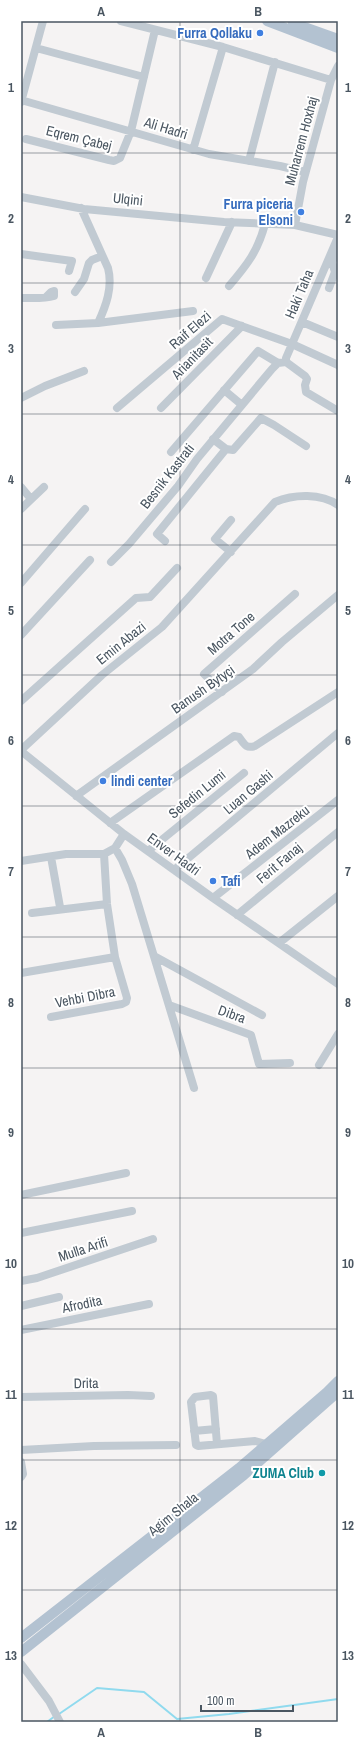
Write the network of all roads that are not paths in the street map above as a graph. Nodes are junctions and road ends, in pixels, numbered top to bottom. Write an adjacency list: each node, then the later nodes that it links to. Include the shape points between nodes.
1 (43, 21): 8 (street)
2 (122, 21): 5 (street)
3 (267, 21): 9 (main road)
4 (286, 21): 6 (main road)
5 (154, 30): 7 (street); 12 (street)
6 (338, 39)
7 (223, 47): 10 (street); 17 (street)
8 (36, 48): 12 (street); 14 (street)
9 (338, 48)
10 (275, 62): 13 (street); 18 (street)
11 (338, 66): 13 (street, Muharrem Hoxhaj)
12 (144, 77): 15 (street)
13 (331, 80): 19 (street, Muharrem Hoxhaj)
14 (21, 101): 15 (street, Ali Hadri)
15 (131, 131): 16 (street, Eqrem Çabej, via 123,154 114,161); 17 (street, Ali Hadri)
16 (26, 139)
17 (193, 150): 18 (street, Ali Hadri)
18 (248, 162): 19 (street, Ali Hadri)
19 (305, 172): 24 (street, Muharrem Hoxhaj)
20 (21, 197): 21 (street, Ulqini)
21 (81, 208): 22 (street, Ulqini); 28 (street)
22 (232, 222): 23 (street, Ulqini); 30 (street)
23 (265, 224): 24 (street, Ulqini); 31 (street, via 250,262)
24 (295, 225): 25 (street, Ulqini)
25 (338, 236): 26 (street, Haki Taha)
26 (333, 249): 32 (street, via 336,253 332,262 335,272); 37 (street, Haki Taha)
27 (21, 254): 29 (street, via 72,261)
28 (102, 256): 33 (street, via 89,263 84,279); 38 (street, via 110,276 110,284 107,301)
29 (69, 271)
30 (206, 278)
31 (229, 286)
32 (329, 288)
33 (75, 292)
34 (44, 297): 35 (street)
35 (21, 298)
36 (193, 311): 38 (street)
37 (302, 322): 41 (street); 42 (street, Haki Taha)
38 (98, 323): 39 (street)
39 (56, 325)
40 (242, 326): 42 (street, Raif Elezi); 49 (street, Raif Elezi, via 222,320); 50 (street, Arianitasit)
41 (338, 337)
42 (292, 344): 43 (street, Haki Taha); 44 (street, Raif Elezi)
43 (282, 362): 46 (street, Besnik Kastrati, via 258,351); 48 (street, Besnik Kastrati); 51 (street, via 307,379 304,385 306,392)
44 (338, 366)
45 (84, 371): 47 (street)
46 (224, 390): 48 (street); 55 (street, Besnik Kastrati)
47 (21, 398)
48 (242, 405): 52 (street, Besnik Kastrati)
49 (117, 408)
50 (161, 408)
51 (338, 411)
52 (213, 439): 54 (street); 67 (street, Besnik Kastrati, via 178,486)
53 (306, 446): 54 (street, via 261,418 235,449)
54 (226, 449): 64 (street, via 157,534)
55 (171, 452)
56 (21, 487): 58 (street)
57 (44, 487): 58 (street)
58 (31, 499): 61 (street)
59 (338, 500): 60 (street)
60 (338, 504): 65 (street, Emin Abazi, via 310,497 287,497 275,502)
61 (21, 509)
62 (85, 509): 69 (street)
63 (231, 520): 65 (street, via 215,539)
64 (165, 540)
65 (231, 552): 77 (street, Emin Abazi, via 162,627 102,675)
66 (90, 560): 72 (street)
67 (111, 562)
68 (177, 568): 75 (street, via 150,597 136,598)
69 (21, 583)
70 (295, 594): 73 (street, Motra Tone, via 204,674)
71 (338, 595): 73 (street, Banush Bytyçi, via 254,669)
72 (21, 635)
73 (222, 692): 79 (street, Banush Bytyçi)
74 (338, 692): 81 (street, via 251,748 246,747 239,737 234,736)
75 (21, 701)
76 (338, 733): 89 (street, Luan Gashi)
77 (21, 750): 79 (street, Enver Hadri)
78 (244, 773): 85 (street, Sefedin Lumi)
79 (76, 796): 81 (street, Enver Hadri)
80 (338, 800): 91 (street, Adem Mazreku)
81 (110, 823): 83 (street, Enver Hadri)
82 (338, 832): 95 (street, Ferit Fanaj)
83 (124, 834): 84 (street); 85 (street, Enver Hadri)
84 (115, 848): 86 (street); 97 (street, via 132,884)
85 (148, 851): 89 (street, Enver Hadri)
86 (104, 854): 87 (street); 92 (street, Vehbi Dibra)
87 (51, 856): 88 (street); 93 (street)
88 (21, 861)
89 (174, 870): 91 (street, Enver Hadri)
90 (338, 896): 96 (street)
91 (213, 898): 95 (street, Enver Hadri)
92 (107, 904): 94 (street); 98 (street, Vehbi Dibra)
93 (60, 907)
94 (32, 913)
95 (237, 915): 96 (street, Enver Hadri)
96 (279, 943): 100 (street, Enver Hadri)
97 (154, 956): 101 (street); 102 (street, Dibra)
98 (115, 957): 99 (street); 103 (street, Vehbi Dibra, via 126,1002)
99 (21, 973)
100 (336, 980)
101 (169, 1005): 105 (street, Dibra, via 251,1035 259,1064); 107 (street)
102 (262, 1015)
103 (51, 1017)
104 (338, 1034): 106 (street)
105 (290, 1063)
106 (319, 1065)
107 (194, 1088)
108 (126, 1173): 109 (street)
109 (21, 1195)
110 (132, 1211): 111 (street)
111 (21, 1233)
112 (154, 1239): 113 (street, Mulla Arifi)
113 (21, 1281)
114 (59, 1297): 116 (street)
115 (149, 1304): 117 (street, Afrodita)
116 (21, 1306)
117 (21, 1330)
118 (338, 1381): 125 (main road, Agim Shala)
119 (338, 1392): 131 (main road, Agim Shala, via 244,1475)
120 (151, 1396): 121 (street, Drita, via 128,1394)
121 (21, 1397)
122 (216, 1429): 123 (street); 123 (street, via 214,1399 211,1395 192,1399); 124 (street)
123 (194, 1431): 124 (street, via 196,1445)
124 (217, 1444): 125 (street, via 255,1441)
125 (266, 1444): 130 (main road, Agim Shala, via 214,1488)
126 (176, 1445): 127 (street)
127 (21, 1450)
128 (21, 1462): 129 (street)
129 (21, 1477)
130 (21, 1638)
131 (21, 1652)
132 (22, 1667): 133 (street, via 49,1701)
133 (60, 1722)

